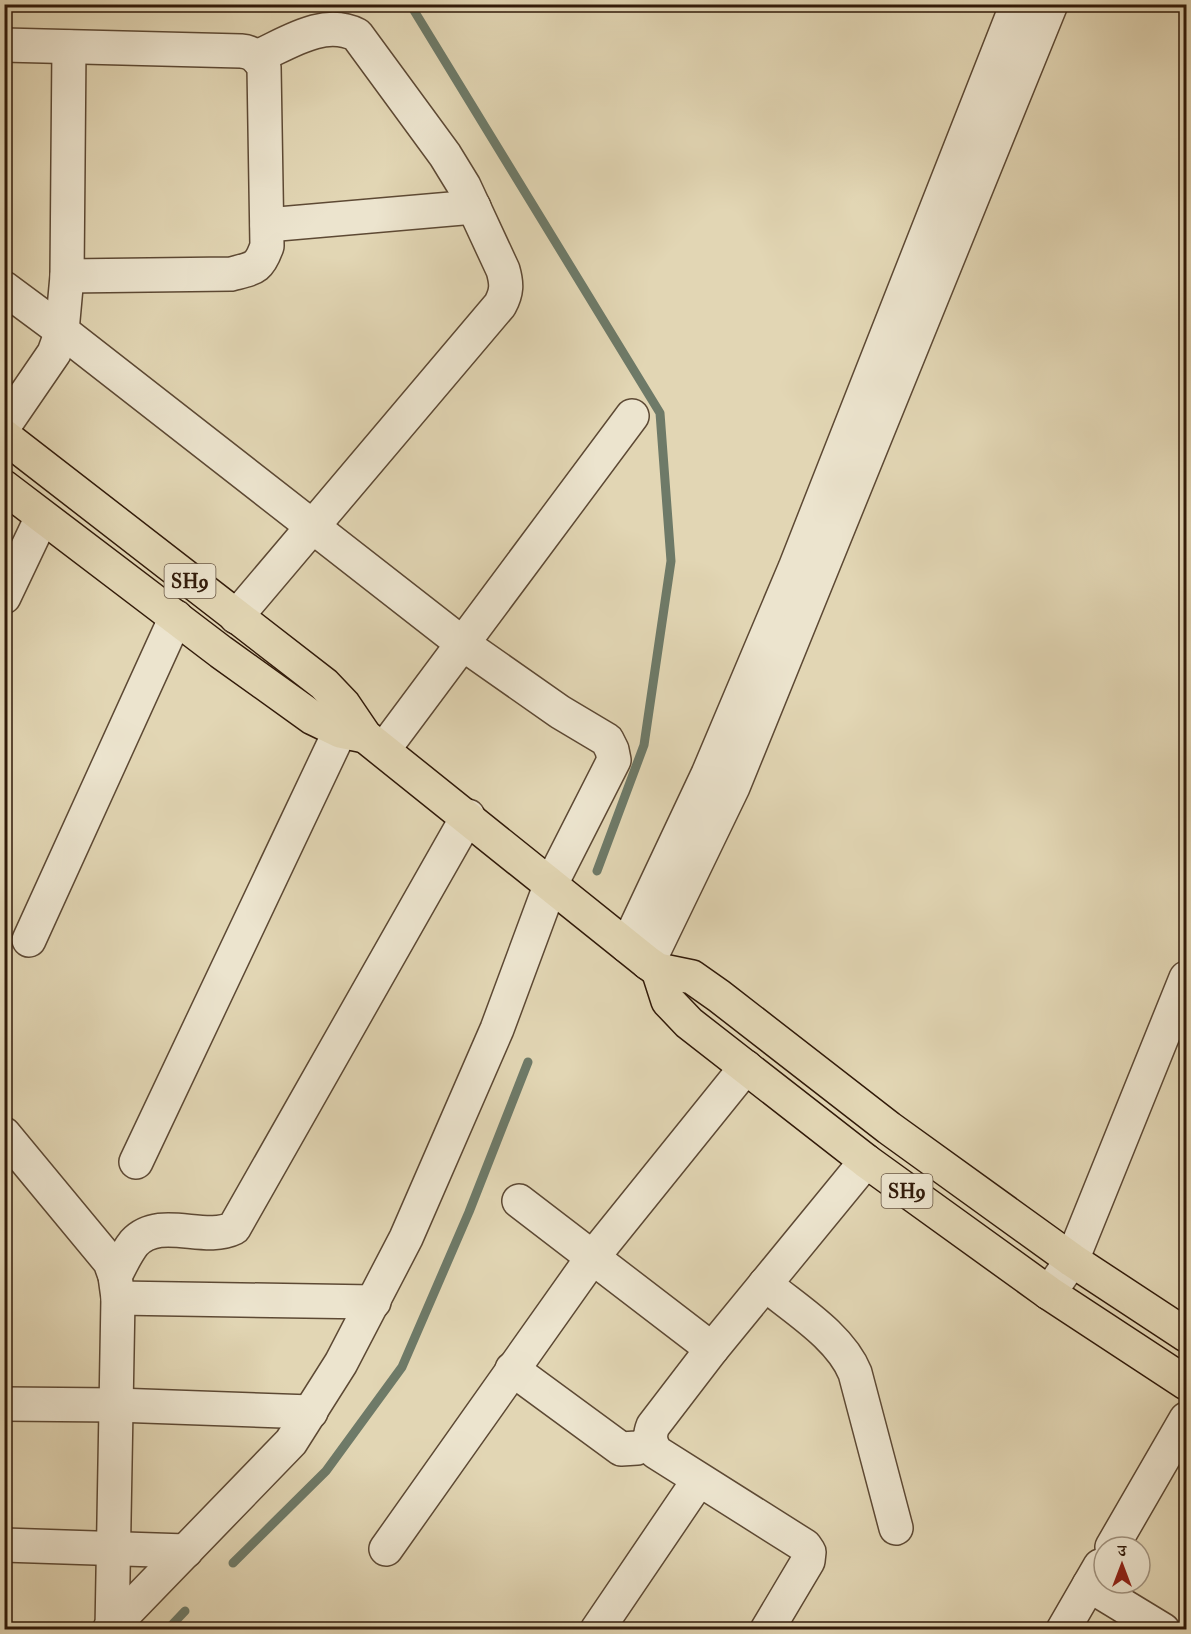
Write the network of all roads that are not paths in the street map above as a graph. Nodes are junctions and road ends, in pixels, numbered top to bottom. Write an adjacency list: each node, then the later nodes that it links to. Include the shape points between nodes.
1 (1017, 4): 25 (street, via 795,568 708,774)
2 (1052, 4): 25 (street, via 734,787)
3 (4, 45): 4 (street)
4 (69, 48): 5 (street, via 241,51); 8 (street)
5 (257, 57): 6 (street, via 316,30 345,29 357,35 445,155); 7 (street, via 264,68)
6 (474, 207): 7 (street); 16 (street, via 503,270 507,292)
7 (267, 225): 8 (street, via 267,246 261,262 231,274)
8 (67, 276): 10 (street)
9 (4, 288): 10 (street)
10 (62, 331): 12 (street, via 54,353); 16 (street)
11 (632, 417): 20 (street)
12 (4, 426)
13 (4, 436): 19 (main road, SH9)
14 (4, 487): 15 (main road, SH9)
15 (42, 517): 17 (street); 18 (main road, SH9)
16 (312, 528): 19 (street); 20 (street)
17 (4, 597)
18 (176, 617): 21 (main road, SH9, via 313,718); 24 (street)
19 (237, 617): 21 (main road, SH9, via 324,684 344,705)
20 (463, 644): 21 (street); 23 (street, via 560,712 608,740 612,750 614,760 609,772)
21 (363, 739): 22 (main road, SH9); 30 (street)
22 (468, 816): 23 (main road, SH9); 35 (street, via 234,1228 216,1234 169,1230 145,1235 130,1249)
23 (550, 886): 25 (main road, SH9); 37 (street, via 497,1029)
24 (29, 940)
25 (644, 960): 27 (main road, SH9, via 668,1001 688,1023); 33 (main road, SH9, via 692,977 889,1128)
26 (1186, 978): 33 (street)
27 (746, 1067): 29 (main road, SH9); 32 (street)
28 (4, 1134): 35 (street, via 110,1262)
29 (866, 1161): 34 (street); 36 (main road, SH9)
30 (136, 1162)
31 (519, 1201): 32 (street)
32 (592, 1258): 39 (street); 40 (street)
33 (1072, 1260): 36 (street); 38 (main road, SH9)
34 (765, 1284): 39 (street); 48 (street, via 829,1337 849,1360)
35 (117, 1287): 37 (street); 43 (street)
36 (1049, 1293): 41 (main road, SH9)
37 (374, 1302): 44 (street)
38 (1186, 1335)
39 (712, 1349): 46 (street, via 653,1426)
40 (512, 1369): 46 (street, via 621,1449); 51 (street)
41 (1186, 1383)
42 (4, 1404): 43 (street)
43 (116, 1405): 44 (street); 52 (street)
44 (311, 1412): 53 (street, via 291,1442)
45 (1186, 1419): 49 (street)
46 (651, 1443): 47 (street, via 656,1452)
47 (698, 1480): 57 (street); 58 (street, via 809,1552 803,1573)
48 (896, 1528)
49 (1119, 1535)
50 (4, 1545): 52 (street)
51 (386, 1549)
52 (113, 1550): 53 (street); 56 (street)
53 (186, 1551): 56 (street)
54 (1092, 1581): 59 (street)
55 (1123, 1595): 60 (street)
56 (111, 1629)
57 (597, 1629)
58 (767, 1629)
59 (1063, 1629)
60 (1163, 1629)

